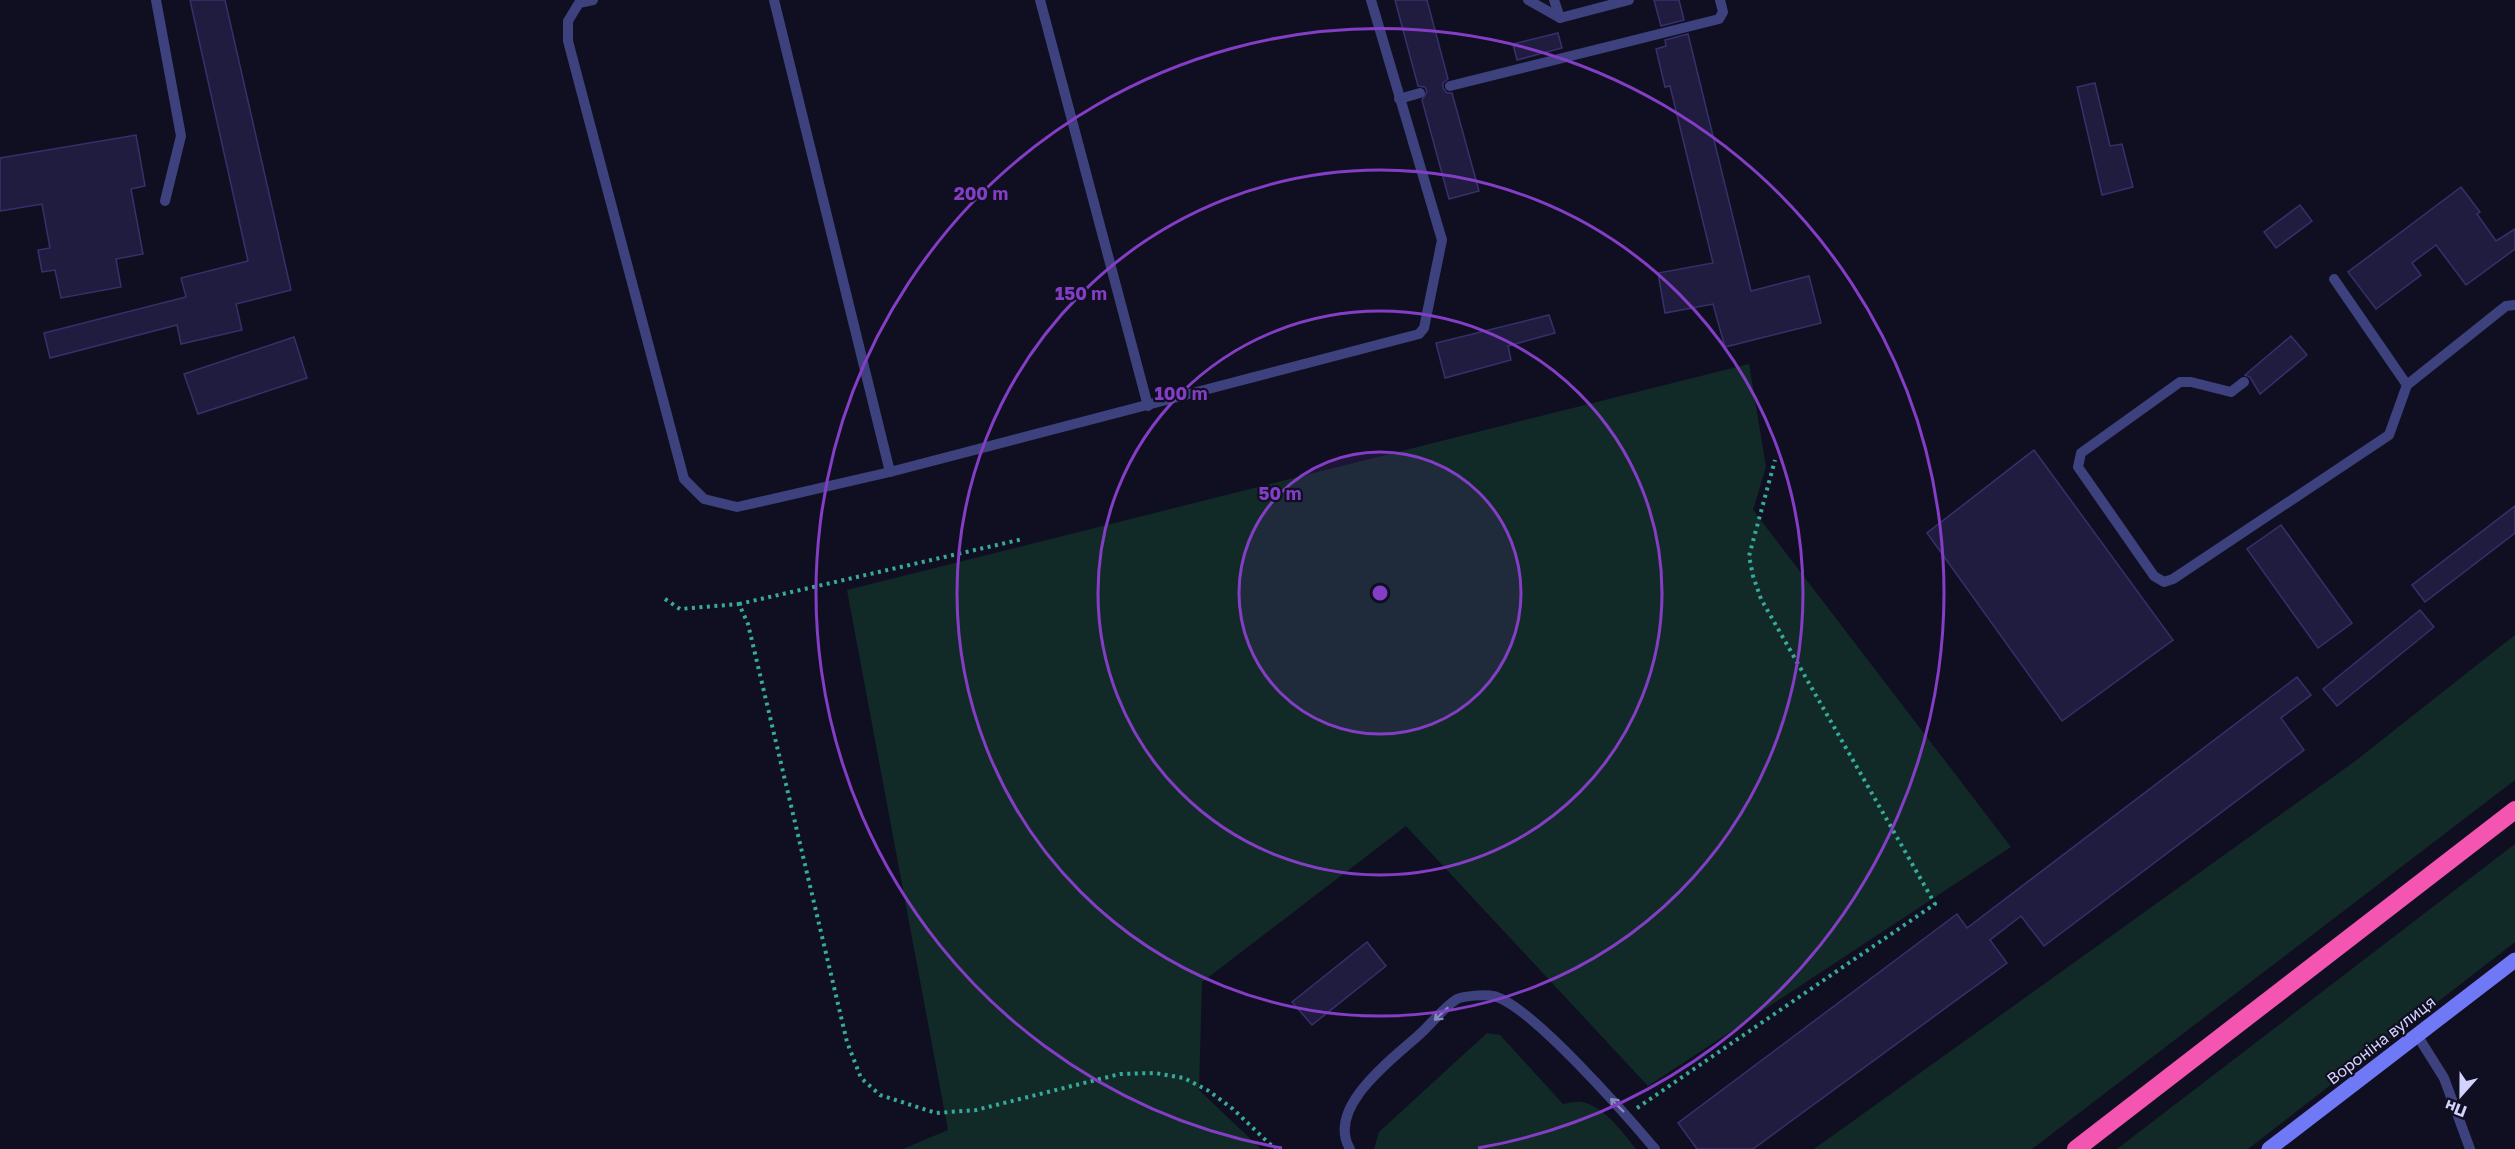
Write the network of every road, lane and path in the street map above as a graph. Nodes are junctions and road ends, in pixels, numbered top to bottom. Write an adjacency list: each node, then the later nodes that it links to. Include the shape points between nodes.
1 (156, 0): 14 (lane, via 181,136)
2 (593, 0): 21 (lane, via 579,3 568,21 568,41 684,479 704,499 737,507)
3 (774, 0): 21 (lane)
4 (1040, 0): 19 (lane)
5 (1371, 0): 13 (lane)
6 (1528, 0): 10 (lane)
7 (1554, 0): 10 (lane)
8 (1629, 0): 10 (lane)
9 (1720, 0): 11 (lane, via 1724,12 1719,19)
10 (1560, 18)
11 (1450, 86)
12 (1420, 93): 13 (lane)
13 (1399, 99): 19 (lane, via 1442,240 1424,328 1413,338)
14 (165, 201)
15 (2334, 279): 18 (lane)
16 (2515, 305): 18 (lane, via 2506,306)
17 (2244, 382): 18 (lane, via 2231,392 2180,382 2081,453 2077,460 2078,467 2154,576 2163,582 2389,435)
18 (2407, 385)
19 (1148, 406): 21 (lane)
20 (1775, 460): 28 (path, via 1749,556 1761,599 1935,903)
21 (890, 472)
22 (1023, 538): 24 (path)
23 (665, 599): 24 (path, via 680,609)
24 (739, 604): 30 (path, via 750,635 847,1042 861,1078 880,1095 936,1113 976,1110 1120,1074 1155,1073 1184,1078 1209,1091)
25 (2515, 810): 33 (highway)
26 (2515, 960): 27 (street, Вороніна вулиця)
27 (2417, 1035): 29 (street, Вороніна вулиця); 34 (lane, via 2444,1078)
28 (1626, 1115): 31 (lane, one-way to 31, via 1524,1011 1493,996 1458,999 1360,1089 1348,1113 1344,1139); 32 (lane)
29 (2272, 1148)
30 (1275, 1149)
31 (1350, 1149)
32 (1655, 1149)
33 (2076, 1149)
34 (2470, 1149)

